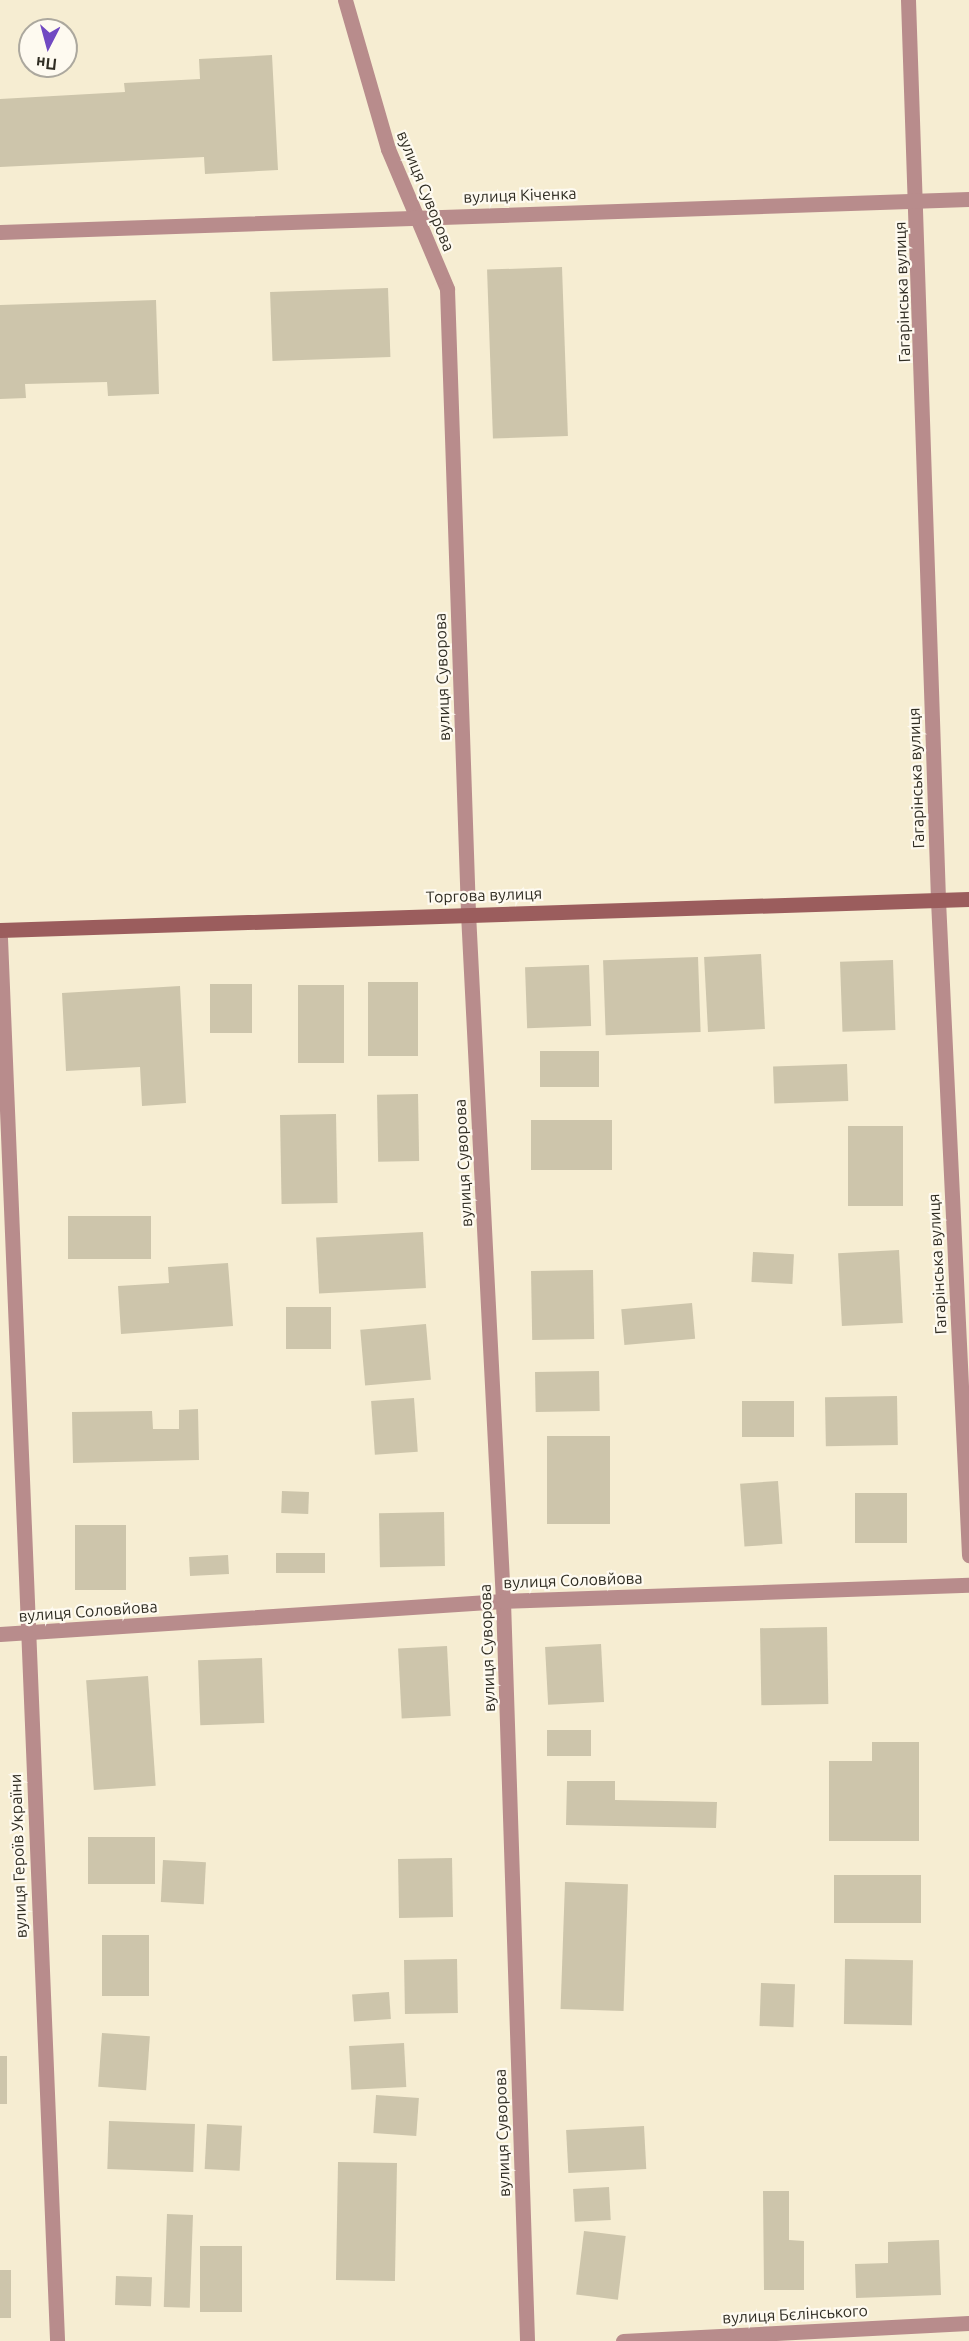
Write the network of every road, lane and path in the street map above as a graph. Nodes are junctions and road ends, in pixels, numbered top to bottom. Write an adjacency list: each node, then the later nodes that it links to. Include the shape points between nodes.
1 (345, 0): 5 (street, вулиця Суворова, via 388,149)
2 (908, 0): 3 (street, Гагарінська вулиця)
3 (917, 199): 4 (street, вулиця Кіченка); 5 (street, вулиця Кіченка); 8 (street, Гагарінська вулиця)
4 (969, 199)
5 (416, 216): 6 (street, вулиця Кіченка); 9 (street, вулиця Суворова, via 447,289)
6 (0, 232)
7 (969, 899): 8 (main road, Торгова вулиця)
8 (938, 900): 9 (main road, Торгова вулиця); 12 (street, Гагарінська вулиця)
9 (468, 913): 10 (main road, Торгова вулиця); 14 (street, вулиця Суворова)
10 (0, 930)
11 (0, 938): 15 (street, вулиця Героїв України)
12 (969, 1555)
13 (969, 1585): 14 (street, вулиця Соловйова)
14 (503, 1601): 15 (street, вулиця Соловйова); 19 (street, вулиця Суворова)
15 (27, 1633): 16 (street, вулиця Соловйова); 18 (street, вулиця Героїв України)
16 (0, 1634)
17 (969, 2324): 20 (street, вулиця Бєлінського)
18 (57, 2341)
19 (527, 2341)
20 (623, 2341)

